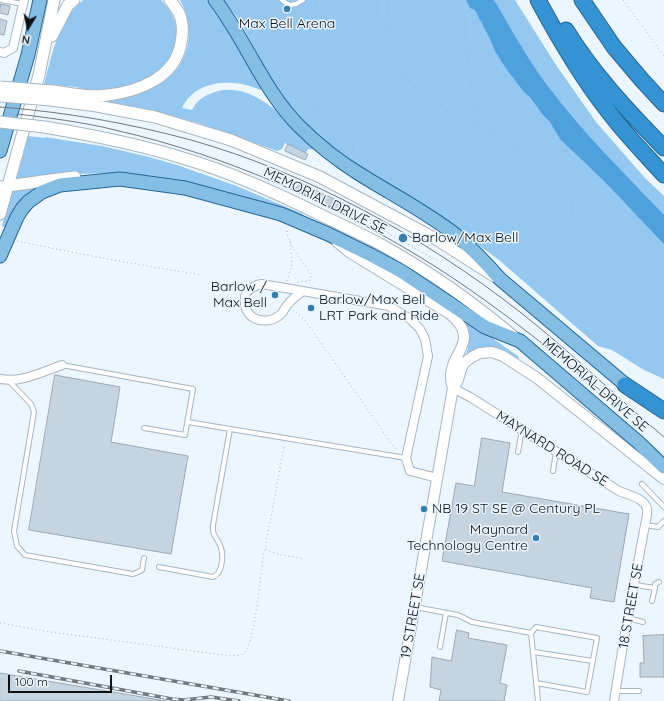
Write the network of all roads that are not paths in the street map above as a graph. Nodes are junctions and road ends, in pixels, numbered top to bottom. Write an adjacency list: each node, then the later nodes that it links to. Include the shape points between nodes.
1 (1, 0): 12 (lane)
2 (40, 0): 22 (main road, via 28,56)
3 (54, 0): 14 (main road)
4 (74, 0): 14 (main road, via 59,21)
5 (170, 0): 16 (main road, via 179,13 183,34 180,52 171,67 157,79 132,91 106,96)
6 (215, 0): 30 (main road, via 228,17 275,98 298,126 356,172 457,236 482,258)
7 (282, 0): 8 (lane, via 289,5)
8 (303, 0)
9 (538, 0): 20 (highway, via 592,90)
10 (548, 0): 21 (highway, via 584,58)
11 (582, 0): 18 (highway, via 614,47)
12 (24, 2): 13 (street, via 13,48)
13 (4, 52)
14 (44, 57): 26 (main road, via 31,106)
15 (0, 87): 16 (main road, bridge)
16 (52, 95): 17 (main road, MEMORIAL DRIVE SE, bridge); 30 (main road, MEMORIAL DRIVE SE, via 155,117 231,140 320,177 430,236)
17 (0, 96)
18 (664, 104)
19 (0, 122): 32 (main road, MEMORIAL DRIVE SE, bridge, via 75,132 148,148 229,174 295,202 380,244 476,306)
20 (634, 143): 23 (highway); 24 (highway)
21 (664, 148)
22 (0, 151)
23 (664, 171)
24 (664, 175)
25 (120, 179): 26 (main road, via 89,176 58,178); 28 (main road, via 185,188 229,199 280,214); 29 (main road, via 60,185 42,192 22,209)
26 (3, 187): 27 (main road)
27 (0, 214)
28 (328, 234): 32 (main road, via 401,271 486,327); 37 (street, via 349,252 458,322 464,341 453,368)
29 (0, 256)
30 (500, 279): 36 (main road, MEMORIAL DRIVE SE)
31 (304, 291): 31 (street, via 262,284 251,288 244,298 247,312 251,317 265,322 274,319); 46 (street, via 390,306 420,329 426,339 428,356)
32 (520, 341): 47 (main road, MEMORIAL DRIVE SE)
33 (62, 365): 35 (street); 40 (lane, via 193,389)
34 (0, 379): 35 (street)
35 (9, 381): 56 (lane, via 31,404 34,412 14,531 17,546 25,555 133,574 142,570)
36 (625, 385): 38 (highway); 39 (main road, MEMORIAL DRIVE SE)
37 (453, 388): 43 (street, MAYNARD ROAD SE); 49 (street, 19 STREET SE); 50 (street, via 464,363 472,357 492,352 504,356 537,378)
38 (664, 411)
39 (664, 418)
40 (188, 422): 41 (lane, via 185,435); 42 (lane)
41 (144, 428)
42 (230, 429): 46 (lane); 57 (lane, via 212,533 222,552 221,567 217,576)
43 (522, 430): 44 (lane); 45 (street, MAYNARD ROAD SE)
44 (518, 452)
45 (556, 452): 48 (lane); 53 (street, MAYNARD ROAD SE, via 619,491 640,500 645,504)
46 (406, 458): 49 (street, via 410,471)
47 (664, 467)
48 (553, 471)
49 (437, 478): 62 (street, 19 STREET SE)
50 (664, 480)
51 (642, 484): 52 (lane)
52 (664, 508)
53 (647, 511): 55 (street, 18 STREET SE)
54 (664, 521): 55 (lane, via 658,527)
55 (645, 525): 59 (street, 18 STREET SE)
56 (144, 558)
57 (159, 567)
58 (659, 582): 60 (lane, via 655,584)
59 (635, 585): 60 (lane); 64 (street, 18 STREET SE)
60 (655, 588): 61 (lane)
61 (652, 601)
62 (414, 607): 63 (lane); 73 (street, 19 STREET SE)
63 (446, 613): 66 (lane, via 458,615 472,622); 67 (lane)
64 (628, 618): 65 (lane); 71 (street, 18 STREET SE)
65 (643, 622)
66 (531, 633): 68 (lane); 69 (lane, via 536,627 597,638)
67 (440, 647)
68 (534, 652): 69 (lane); 70 (lane)
69 (593, 661): 70 (lane, via 588,692)
70 (536, 683): 74 (lane)
71 (616, 691): 72 (lane); 75 (street, 18 STREET SE)
72 (639, 692)
73 (398, 701)
74 (538, 701)
75 (614, 701)

